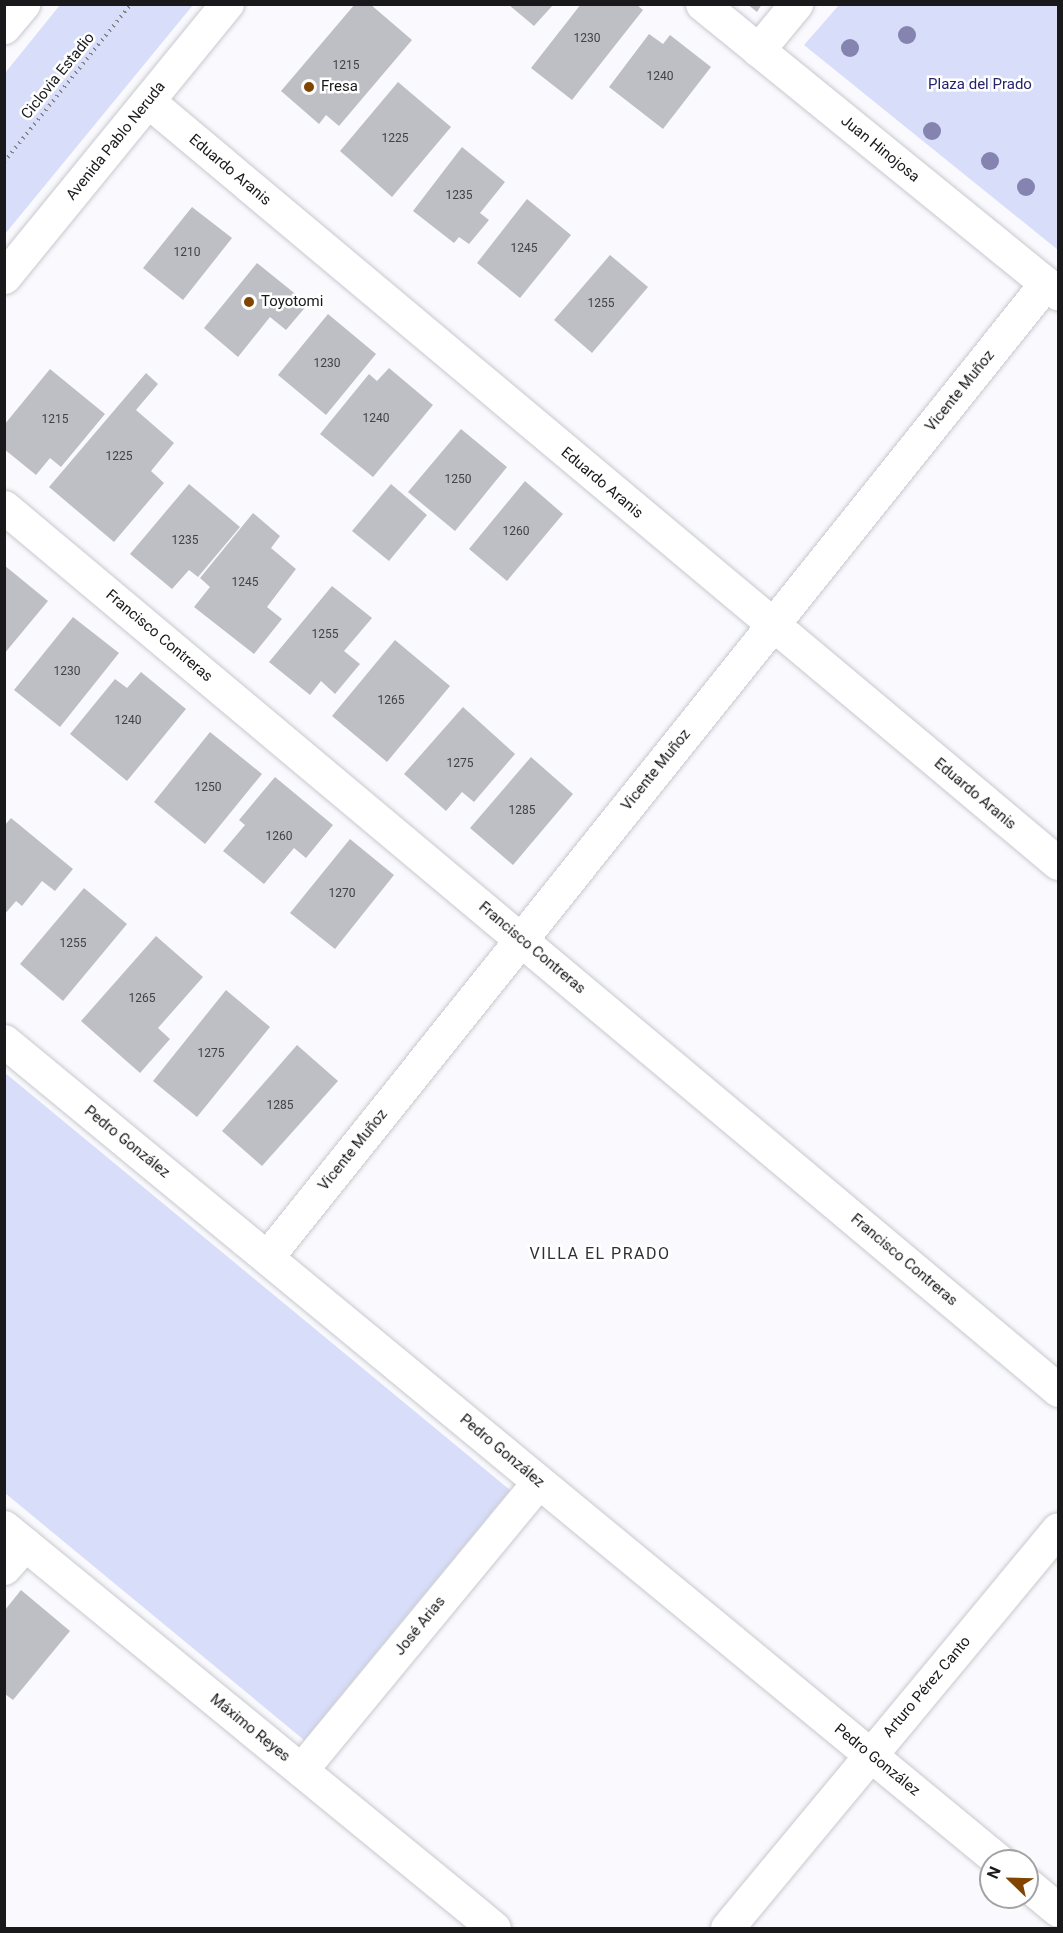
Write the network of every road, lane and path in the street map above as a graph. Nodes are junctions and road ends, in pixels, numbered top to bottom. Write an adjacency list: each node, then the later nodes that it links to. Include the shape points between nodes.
1 (23, 4): 6 (street)
2 (131, 4): 9 (path, Ciclovia Estadio)
3 (227, 4): 8 (street, Avenida Pablo Neruda)
4 (702, 4): 7 (street, Juan Hinojosa)
5 (796, 4): 7 (street)
6 (4, 27)
7 (758, 50): 11 (street, Juan Hinojosa)
8 (148, 101): 10 (street, Avenida Pablo Neruda); 13 (street, Eduardo Aranis)
9 (4, 162)
10 (4, 277)
11 (1052, 288): 13 (street, Vicente Muñoz)
12 (4, 507): 15 (street, Francisco Contreras)
13 (771, 626): 14 (street, Eduardo Aranis); 15 (street, Vicente Muñoz)
14 (1059, 863)
15 (521, 939): 17 (street, Vicente Muñoz); 18 (street, Francisco Contreras)
16 (4, 1041): 17 (street, Pedro González)
17 (267, 1257): 19 (street, Pedro González)
18 (1059, 1390)
19 (538, 1482): 22 (street, Pedro González); 23 (street, José Arias)
20 (1059, 1529): 22 (street, Arturo Pérez Canto)
21 (11, 1547): 23 (street, Máximo Reyes)
22 (871, 1755): 24 (street, Pedro González); 28 (street, Arturo Pérez Canto)
23 (301, 1770): 27 (street, Máximo Reyes)
24 (985, 1849)
25 (1039, 1894): 26 (street)
26 (1059, 1910)
27 (494, 1929)
28 (727, 1929)

